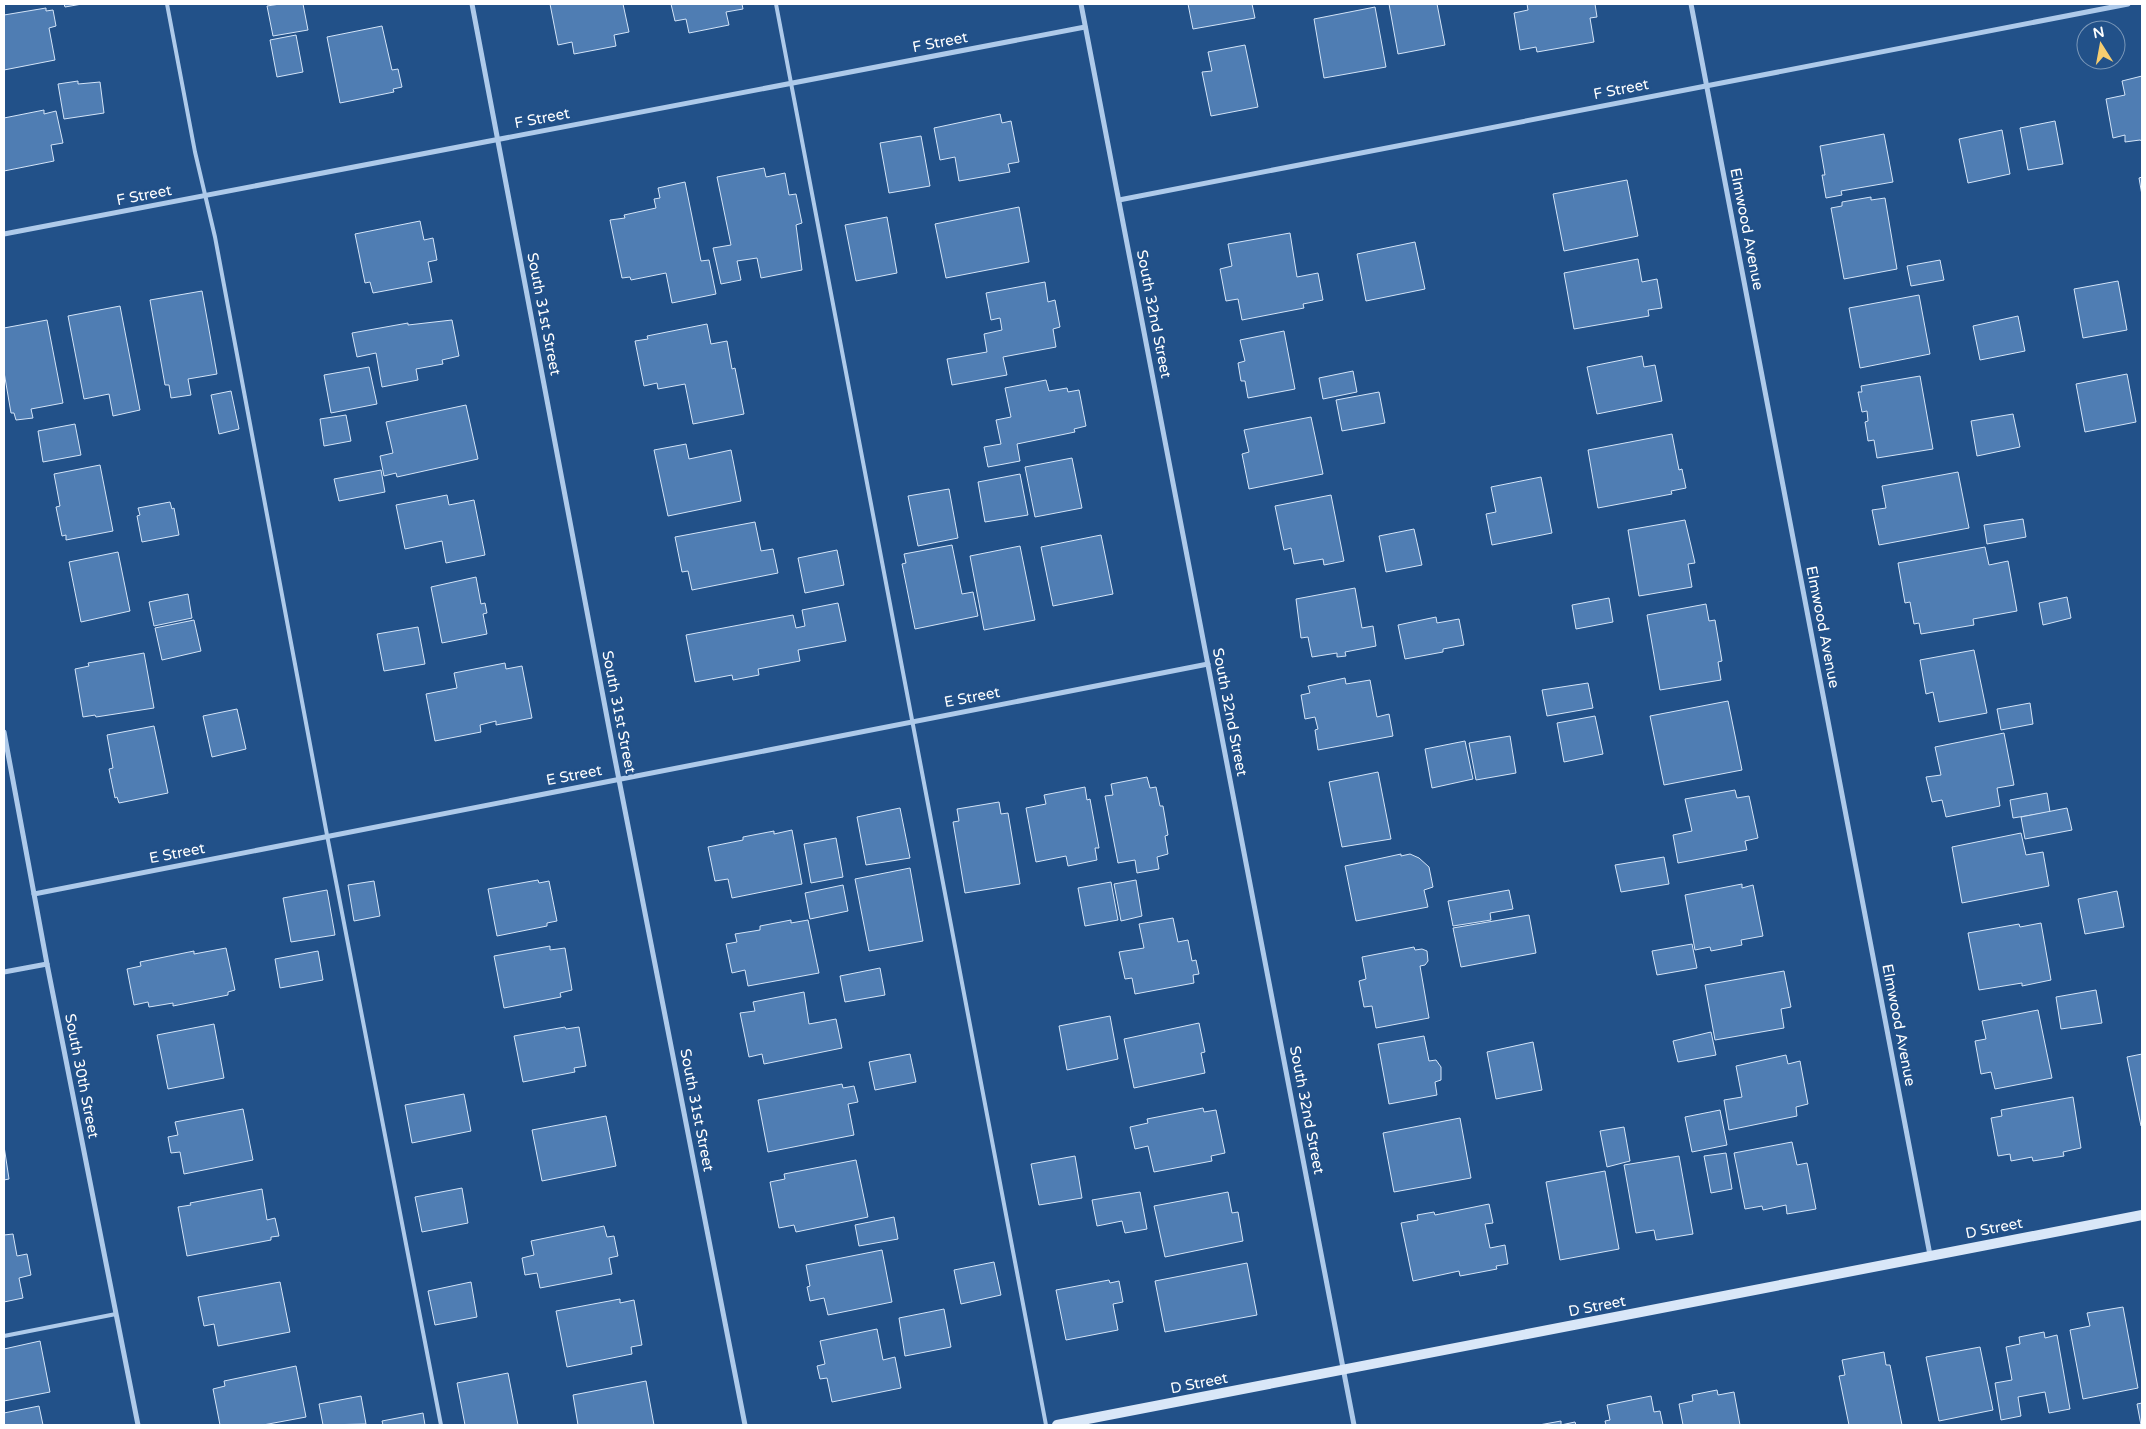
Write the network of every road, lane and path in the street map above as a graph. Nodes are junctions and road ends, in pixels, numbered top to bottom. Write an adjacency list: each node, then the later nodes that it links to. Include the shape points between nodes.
1 (166, 4): 11 (lane)
2 (472, 4): 10 (street, South 31st Street)
3 (776, 4): 8 (lane)
4 (1081, 4): 7 (street, South 32nd Street)
5 (1691, 4): 9 (street, Elmwood Avenue)
6 (2128, 4): 9 (street, F Street)
7 (1085, 27): 8 (street, F Street); 12 (street, South 32nd Street)
8 (791, 83): 10 (street, F Street); 15 (lane)
9 (1707, 85): 12 (street, F Street); 23 (street, Elmwood Avenue)
10 (498, 140): 11 (street, F Street); 17 (street, South 31st Street)
11 (206, 196): 13 (street, F Street); 18 (lane)
12 (1120, 200): 14 (street, South 32nd Street)
13 (4, 234)
14 (1208, 664): 15 (street, E Street); 26 (street, South 32nd Street)
15 (913, 722): 17 (street, E Street); 30 (lane)
16 (4, 732): 19 (street, South 30th Street)
17 (619, 779): 18 (street, E Street); 29 (street, South 31st Street)
18 (327, 836): 19 (street, E Street); 28 (lane)
19 (34, 894): 20 (street, South 30th Street)
20 (47, 964): 21 (street); 24 (street, South 30th Street)
21 (4, 972)
22 (2142, 1215): 23 (street, D Street)
23 (1930, 1256): 26 (street, D Street)
24 (116, 1314): 25 (lane); 27 (street, South 30th Street)
25 (4, 1336)
26 (1344, 1371): 31 (street, D Street); 32 (street, South 32nd Street)
27 (138, 1425)
28 (442, 1425)
29 (745, 1425)
30 (1046, 1425)
31 (1057, 1425)
32 (1354, 1425)

